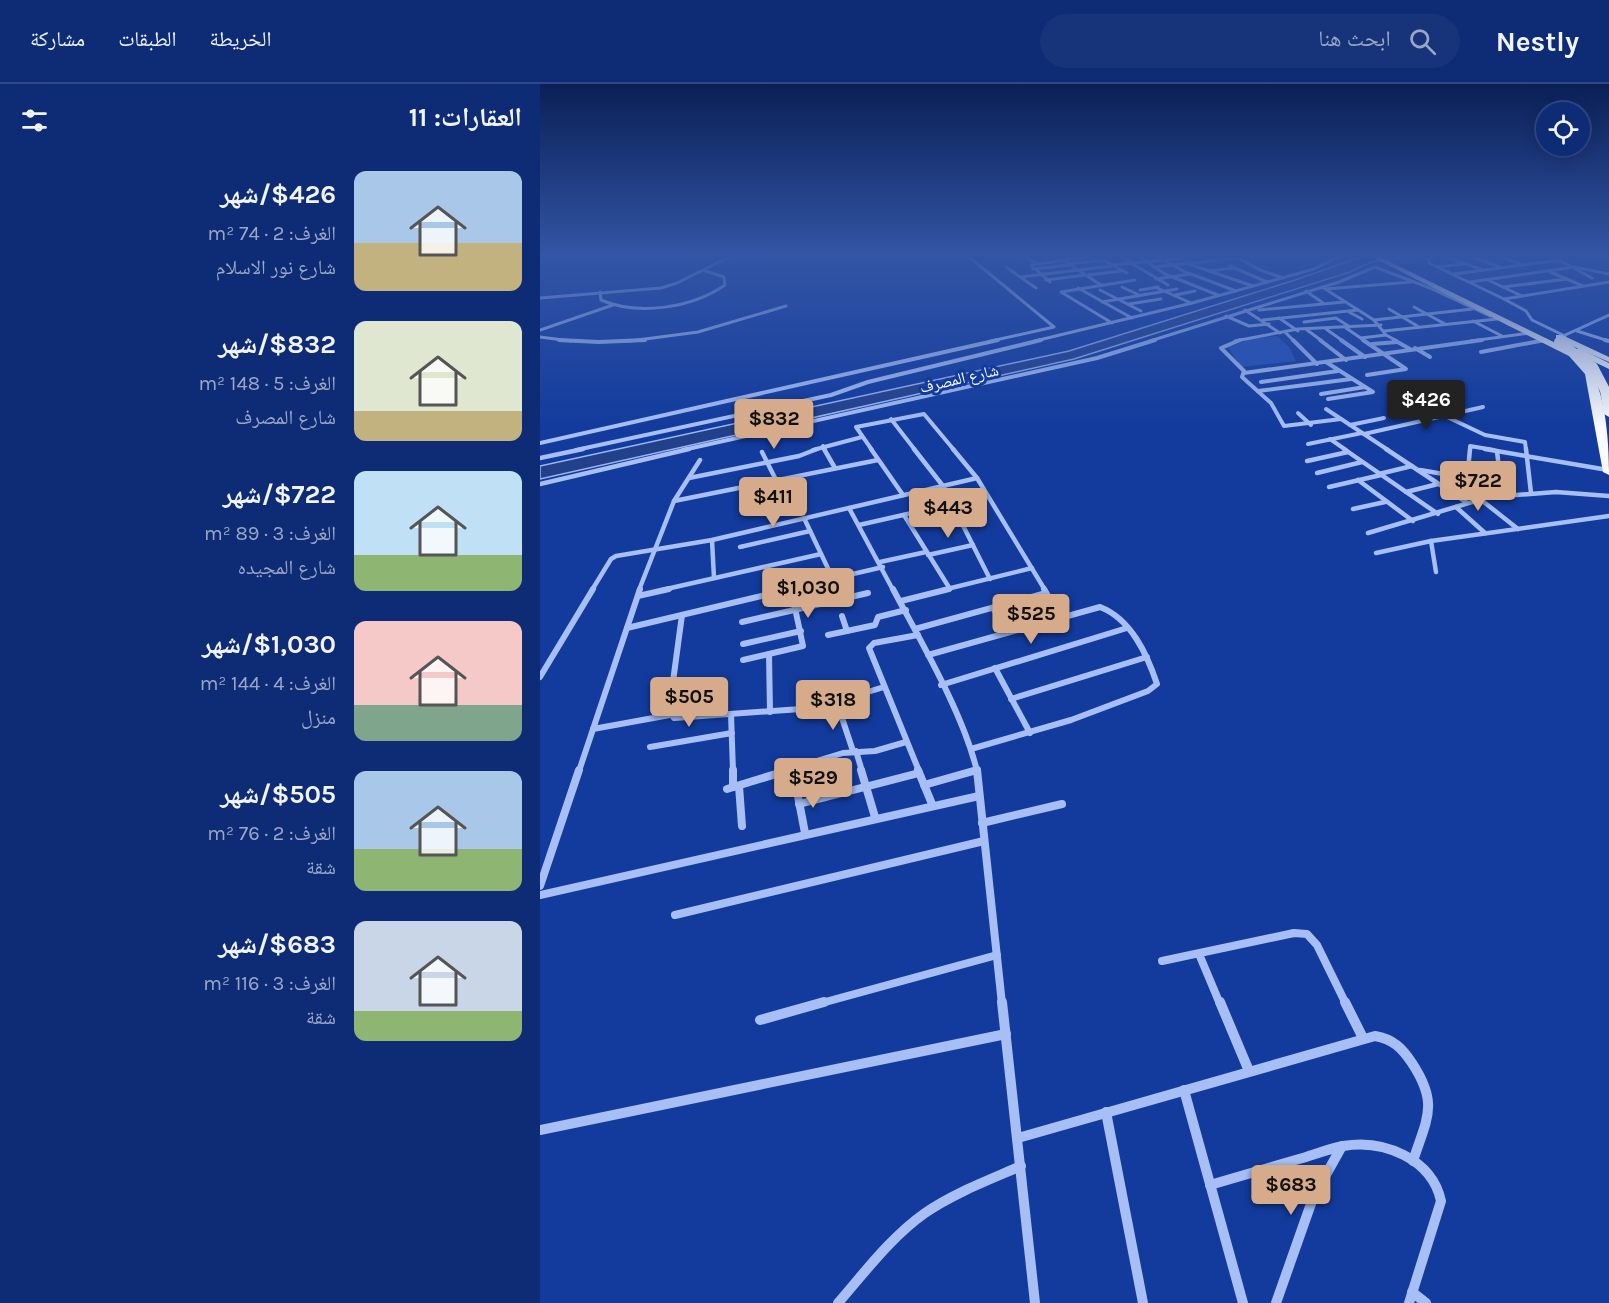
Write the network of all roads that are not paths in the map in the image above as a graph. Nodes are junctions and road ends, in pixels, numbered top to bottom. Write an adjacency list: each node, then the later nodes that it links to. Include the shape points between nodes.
1 (591, 313): 48 (street)
2 (766, 313): 58 (street, via 730,325 674,336 592,341)
3 (1037, 313): 99 (street, via 1054,327)
4 (1095, 313): 38 (street)
5 (1122, 313): 29 (street)
6 (1152, 313): 29 (street)
7 (1235, 313): 24 (street, شارع المصرف)
8 (1249, 313): 33 (street)
9 (1301, 313): 22 (street)
10 (1328, 313): 20 (street)
11 (1352, 313): 27 (street)
12 (1363, 313): 34 (street)
13 (1395, 313): 28 (street)
14 (1437, 313): 21 (street)
15 (1482, 313): 32 (street)
16 (1488, 313): 55 (highway)
17 (1501, 313): 60 (highway)
18 (1507, 313): 60 (highway)
19 (1527, 313): 60 (street)
20 (1315, 314): 22 (street)
21 (1427, 314): 28 (street); 42 (street)
22 (1305, 315): 25 (street)
23 (1609, 315): 36 (street)
24 (1226, 316): 43 (street); 123 (street, شارع المصرف, via 1081,362)
25 (1295, 316): 30 (street); 37 (street)
26 (1350, 317): 27 (street)
27 (1358, 317): 31 (street)
28 (1402, 317): 34 (street); 46 (street)
29 (1132, 318): 38 (street)
30 (1279, 318): 33 (street); 51 (street)
31 (1362, 319)
32 (1497, 319): 35 (street); 55 (street)
33 (1263, 320): 39 (street)
34 (1374, 320): 41 (street)
35 (1473, 321): 42 (street); 57 (street)
36 (1598, 321): 40 (street); 52 (street)
37 (1304, 322): 45 (street, via 1336,318); 50 (street)
38 (1112, 323): 106 (street, via 823,396)
39 (1269, 324): 43 (street); 53 (street)
40 (1609, 324)
41 (1381, 325): 45 (street); 54 (street)
42 (1445, 325): 46 (street)
43 (1257, 326): 56 (street)
44 (1346, 327): 45 (street); 47 (street); 59 (street)
45 (1351, 327)
46 (1420, 327): 54 (street)
47 (1325, 329): 50 (street); 68 (street)
48 (540, 330)
49 (1307, 330): 50 (street); 51 (street); 71 (street)
50 (1315, 330)
51 (1298, 331): 53 (street)
52 (1576, 331): 60 (street); 62 (street)
53 (1283, 332): 56 (street); 74 (street)
54 (1385, 333): 59 (street); 63 (street)
55 (1528, 333): 57 (street); 61 (highway)
56 (1272, 334): 77 (street, via 1222,347)
57 (1502, 336): 65 (street)
58 (540, 337)
59 (1361, 338): 64 (street)
60 (1561, 338): 73 (highway, bridge); 89 (highway, bridge, via 1602,378)
61 (1545, 340): 66 (street); 70 (highway)
62 (1609, 341)
63 (1398, 342): 64 (street); 65 (street)
64 (1371, 344): 67 (street)
65 (1412, 349): 67 (street); 69 (street)
66 (1482, 352)
67 (1385, 354): 68 (street); 78 (street, via 1406,369)
68 (1365, 357): 71 (street)
69 (1430, 357)
70 (1578, 358): 73 (main road); 115 (highway, via 1590,374)
71 (1346, 360): 72 (street)
72 (1326, 362): 74 (street); 75 (street)
73 (1608, 362)
74 (1317, 364): 76 (street)
75 (1339, 371): 79 (street); 80 (street)
76 (1250, 373): 77 (street); 80 (street)
77 (1244, 374): 83 (street, via 1241,376)
78 (1367, 375)
79 (1352, 379): 81 (street); 82 (street)
80 (1261, 382): 82 (street)
81 (1365, 387): 84 (street); 85 (street, via 1373,392)
82 (1270, 390): 83 (street)
83 (1258, 392): 94 (street, via 1271,404 1284,426)
84 (1322, 394)
85 (1328, 399)
86 (1483, 407): 90 (street)
87 (1326, 409): 93 (street)
88 (1298, 413): 94 (street)
89 (1609, 414)
90 (1445, 416): 96 (street); 105 (street, via 1485,435 1524,441)
91 (891, 418): 97 (street, via 857,426); 119 (street, via 924,414); 125 (street)
92 (1384, 418): 95 (street)
93 (1341, 419): 94 (street); 95 (street)
94 (1311, 425)
95 (1350, 425): 96 (street)
96 (1363, 434): 98 (street); 112 (street)
97 (862, 437): 101 (street); 108 (street)
98 (1330, 439): 100 (street); 104 (street)
99 (540, 443)
100 (1308, 444)
101 (823, 446): 110 (street, via 804,455); 113 (street)
102 (1497, 451): 105 (street); 120 (street, via 1469,446); 131 (street)
103 (762, 452): 110 (street)
104 (1348, 452): 109 (street); 111 (street)
105 (1527, 456): 115 (street); 129 (street)
106 (540, 458)
107 (700, 460): 118 (street)
108 (878, 460): 113 (street); 130 (street)
109 (1306, 461)
110 (767, 462): 118 (street); 121 (street)
111 (1362, 462): 116 (street); 117 (street)
112 (1412, 466): 114 (street); 117 (street)
113 (835, 468): 121 (street)
114 (1417, 470): 120 (street); 124 (street)
115 (1609, 471)
116 (1317, 473)
117 (1380, 474): 122 (street); 127 (street)
118 (688, 478): 134 (street)
119 (977, 478): 125 (street); 161 (street)
120 (1467, 478): 136 (street)
121 (776, 480): 134 (street)
122 (1358, 480): 126 (street); 135 (street)
123 (540, 484)
124 (1438, 484): 127 (street); 136 (street)
125 (943, 486): 128 (street); 144 (street)
126 (1329, 487)
127 (1406, 492): 141 (street)
128 (913, 493): 130 (street); 140 (street)
129 (1531, 493): 131 (street); 132 (street)
130 (903, 495): 138 (street)
131 (1502, 495): 133 (street)
132 (1609, 496)
133 (1479, 499): 136 (street); 148 (street)
134 (674, 501): 156 (street)
135 (1385, 502): 139 (street); 146 (street)
136 (1466, 502): 137 (street)
137 (1456, 507): 141 (street); 151 (street)
138 (849, 508): 145 (street); 147 (street)
139 (1353, 509)
140 (925, 510): 142 (street); 144 (street, via 933,521)
141 (1438, 514): 146 (street)
142 (904, 515): 147 (street); 159 (street)
143 (1609, 516): 148 (street)
144 (960, 517): 154 (street)
145 (804, 518): 149 (street); 152 (street)
146 (1414, 521): 150 (street)
147 (859, 525): 160 (street)
148 (1518, 529): 151 (street)
149 (810, 531): 155 (street); 158 (street)
150 (1368, 533)
151 (1485, 534): 153 (street)
152 (712, 540): 156 (street); 163 (street)
153 (1431, 541): 157 (street); 162 (street)
154 (973, 545): 159 (street); 165 (street)
155 (740, 547)
156 (653, 550): 170 (street); 192 (street, via 611,559)
157 (1376, 553)
158 (821, 554): 163 (street); 164 (street)
159 (927, 554): 160 (street); 167 (street)
160 (881, 565): 164 (street); 171 (street)
161 (1032, 568): 165 (street); 169 (street)
162 (1436, 572)
163 (714, 578): 170 (street)
164 (833, 579): 166 (street)
165 (990, 579): 167 (street)
166 (791, 589): 173 (street); 175 (street)
167 (950, 589): 171 (street)
168 (868, 593): 173 (street)
169 (1047, 593): 172 (street); 177 (street)
170 (638, 596): 179 (street)
171 (902, 602): 174 (street)
172 (993, 608): 183 (street); 184 (street)
173 (796, 610): 178 (street); 181 (street)
174 (906, 610): 182 (street, via 878,616 874,625); 183 (street)
175 (682, 615): 179 (street); 199 (street)
176 (842, 616): 182 (street)
177 (1060, 616): 180 (street, via 1100,607 1112,611); 184 (street)
178 (742, 622)
179 (627, 628): 200 (street)
180 (1127, 628): 189 (street); 191 (street)
181 (801, 631): 186 (street); 187 (street, via 803,646)
182 (847, 631): 185 (street)
183 (916, 632): 188 (street); 194 (street, via 874,643 869,648)
184 (1008, 632): 188 (street)
185 (828, 635)
186 (744, 644)
187 (769, 654): 190 (street); 197 (street)
188 (928, 655): 193 (street)
189 (1147, 657): 195 (street); 202 (street, via 1157,684 1150,692)
190 (743, 660)
191 (995, 668): 193 (street); 195 (street)
192 (540, 677)
193 (941, 685): 205 (street)
194 (884, 687): 196 (street); 203 (street)
195 (1011, 699): 202 (street)
196 (837, 704): 197 (street); 206 (street)
197 (770, 712): 198 (street)
198 (731, 714): 199 (street, via 680,719); 201 (street)
199 (670, 715): 200 (street)
200 (593, 729): 222 (street)
201 (732, 733): 204 (street); 210 (street)
202 (1029, 733): 205 (street)
203 (906, 742): 206 (street, via 875,751); 208 (street)
204 (650, 747)
205 (970, 749): 207 (street)
206 (854, 751): 210 (street); 211 (street)
207 (977, 771): 209 (street); 213 (street)
208 (919, 773): 209 (street); 211 (street)
209 (924, 785): 215 (street)
210 (733, 787): 219 (street)
211 (867, 787): 214 (street); 217 (street)
212 (796, 791): 214 (street)
213 (979, 796): 215 (street); 218 (street)
214 (799, 804): 220 (street)
215 (932, 804): 217 (street)
216 (1062, 804): 218 (street)
217 (875, 817): 220 (street)
218 (982, 824): 221 (street)
219 (742, 826)
220 (805, 833): 223 (street)
221 (984, 841): 224 (street); 226 (street)
222 (540, 886)
223 (540, 895)
224 (675, 915)
225 (1199, 954): 227 (street); 230 (street, via 1294,933 1307,934 1317,945); 231 (street)
226 (998, 955): 228 (street); 229 (street)
227 (1162, 962)
228 (760, 1020)
229 (1006, 1034): 234 (street); 235 (street)
230 (1363, 1038): 231 (street); 237 (street, via 1390,1038 1426,1085 1429,1106)
231 (1249, 1071): 232 (street)
232 (1184, 1090): 233 (street); 239 (street)
233 (1106, 1112): 235 (street); 243 (street)
234 (540, 1130)
235 (1018, 1138): 238 (street)
236 (1343, 1146): 237 (street, via 1377,1147); 239 (street); 245 (street, via 1313,1198)
237 (1413, 1161): 240 (street, via 1436,1177 1441,1201)
238 (1021, 1166): 241 (street, via 923,1214); 242 (street)
239 (1210, 1185): 244 (street)
240 (1410, 1297): 246 (street)
241 (838, 1303)
242 (1035, 1303)
243 (1143, 1303)
244 (1243, 1303)
245 (1276, 1303)
246 (1426, 1303)

